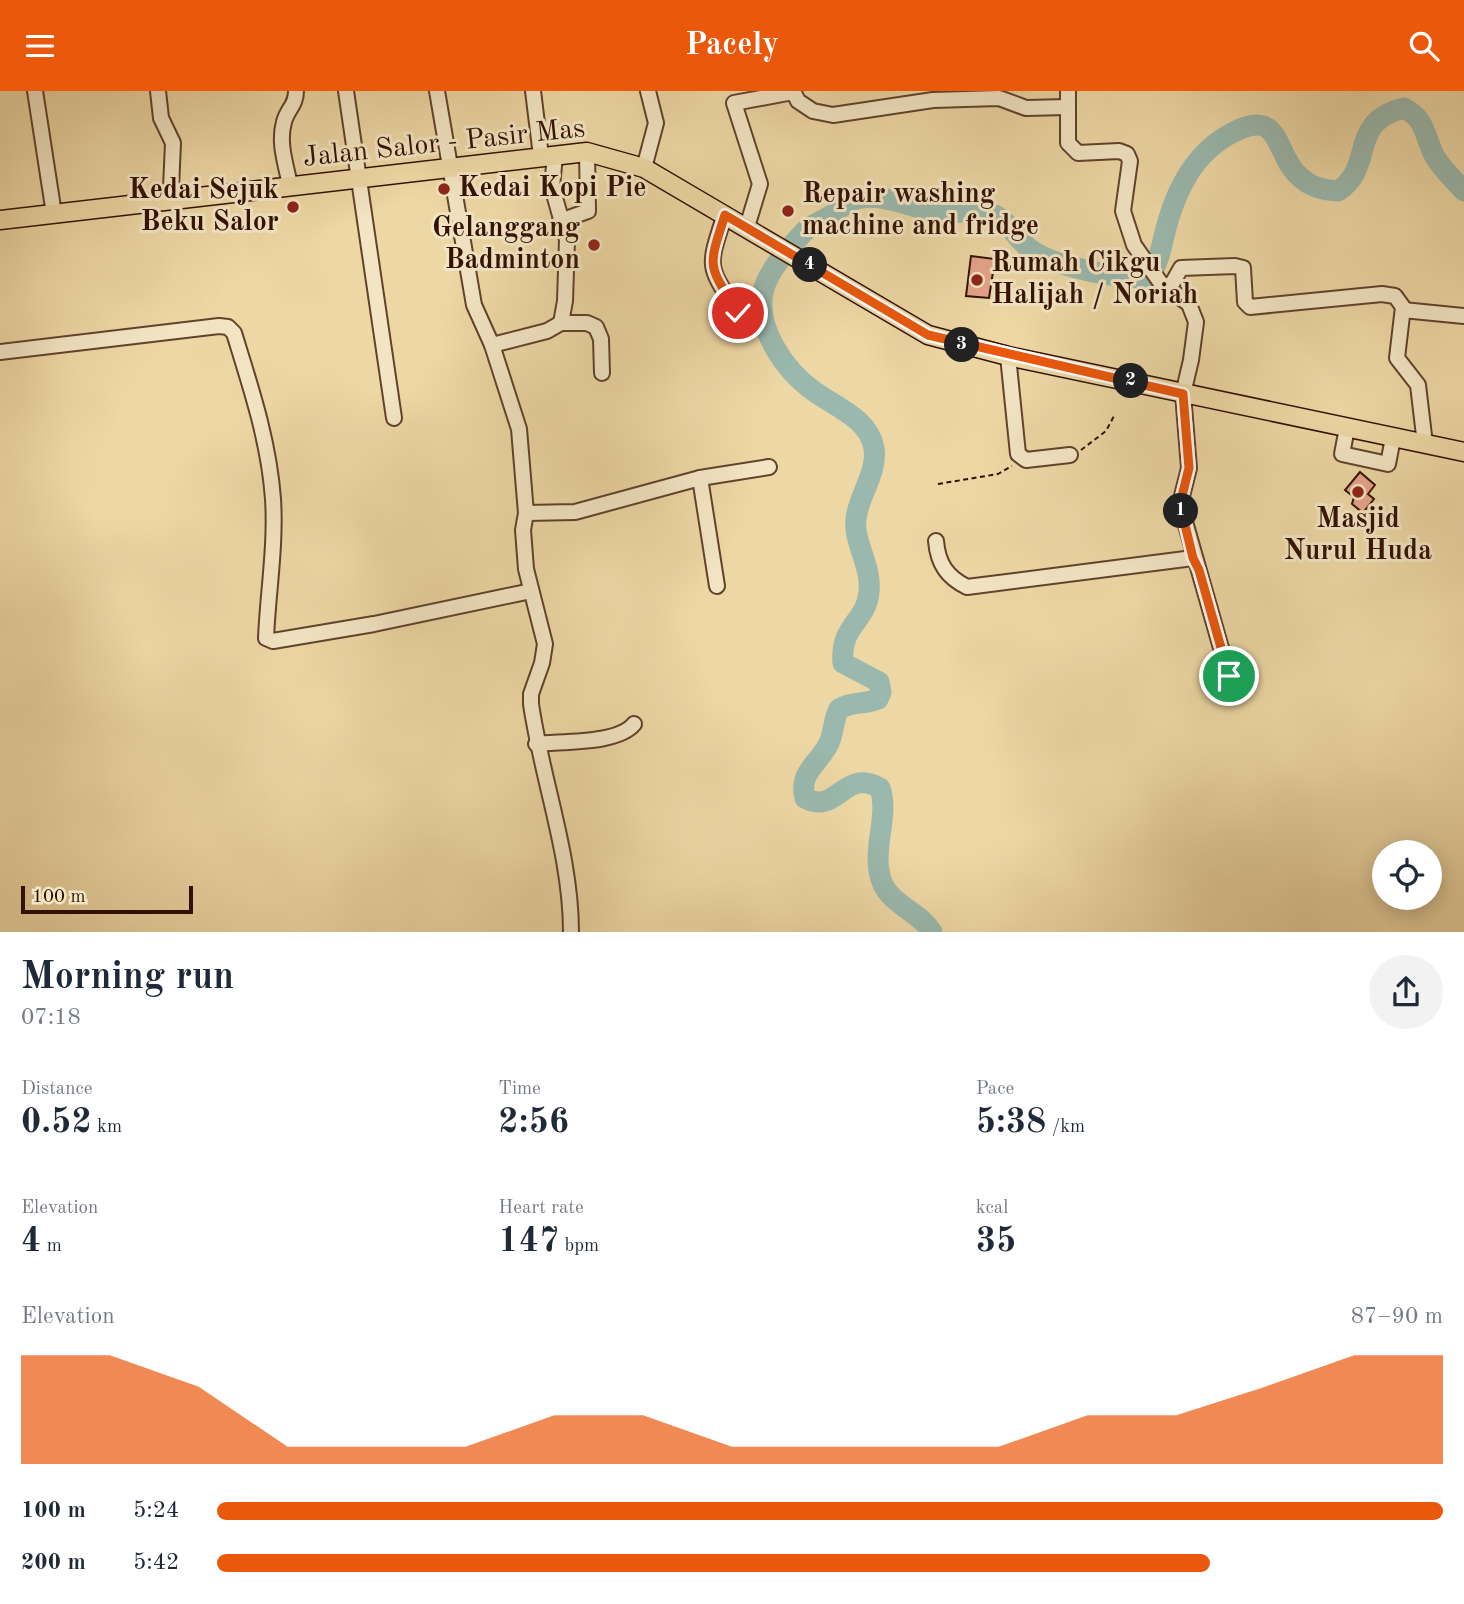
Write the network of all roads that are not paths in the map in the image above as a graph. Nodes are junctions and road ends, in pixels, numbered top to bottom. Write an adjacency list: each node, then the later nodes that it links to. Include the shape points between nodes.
1 (35, 91): 18 (street)
2 (158, 91): 17 (street, via 161,118 173,143)
3 (296, 91): 16 (street, via 296,104 283,123 282,147)
4 (346, 91): 15 (street)
5 (437, 91): 13 (street)
6 (533, 91): 12 (street)
7 (648, 91): 14 (street, via 656,123)
8 (793, 91): 10 (street, via 798,101 813,111 833,115 933,100 999,98 1026,107); 22 (street, via 733,103 760,177)
9 (1068, 91): 10 (street)
10 (1066, 107): 23 (street, via 1072,149 1127,154 1123,211 1134,245)
11 (587, 152): 12 (main road, Jalan Salor - Pasir Mas); 14 (main road, Jalan Salor - Pasir Mas); 21 (street, via 589,211)
12 (548, 155): 13 (main road, Jalan Salor - Pasir Mas); 21 (street)
13 (449, 168): 15 (main road, Jalan Salor - Pasir Mas); 28 (street, via 474,305)
14 (644, 168): 19 (main road, Jalan Salor - Pasir Mas)
15 (357, 179): 16 (main road, Jalan Salor - Pasir Mas); 33 (street)
16 (290, 185): 17 (main road, Jalan Salor - Pasir Mas)
17 (174, 201): 18 (main road, Jalan Salor - Pasir Mas)
18 (54, 214): 20 (main road, Jalan Salor - Pasir Mas)
19 (725, 215): 22 (main road, Jalan Salor - Pasir Mas); 25 (street, via 711,263)
20 (0, 219)
21 (561, 221): 27 (street, via 568,265)
22 (747, 227): 30 (main road, Jalan Salor - Pasir Mas, via 928,335)
23 (1165, 285): 24 (street, via 1181,268 1235,266 1245,273 1245,302 1250,307 1388,294 1399,300); 32 (street, via 1189,304 1196,322)
24 (1403, 310): 26 (street); 36 (street, via 1397,358 1418,385)
25 (738, 313)
26 (1464, 316)
27 (561, 323): 28 (street); 31 (street, via 596,327)
28 (492, 345): 41 (street, via 519,429)
29 (0, 352): 45 (street, via 219,326 234,333 267,448 273,500 266,638 272,641)
30 (1008, 356): 32 (main road, Jalan Salor - Pasir Mas); 38 (street, via 1021,458)
31 (603, 373)
32 (1183, 394): 34 (main road, Jalan Salor - Pasir Mas); 43 (street, via 1189,468 1180,504)
33 (394, 418)
34 (1348, 428): 35 (main road, Jalan Salor - Pasir Mas); 35 (street, via 1342,454 1388,464)
35 (1394, 437): 36 (main road, Jalan Salor - Pasir Mas)
36 (1426, 444): 37 (main road, Jalan Salor - Pasir Mas)
37 (1464, 452)
38 (1070, 455)
39 (769, 467): 40 (street)
40 (700, 478): 41 (street, via 575,512); 44 (street)
41 (526, 513): 45 (street, via 523,530)
42 (936, 541): 43 (street, via 944,571 967,587)
43 (1193, 558): 46 (street, via 1229,676)
44 (717, 586)
45 (531, 591): 48 (street, via 545,644 531,694)
46 (1241, 689)
47 (634, 724): 48 (street, via 612,737)
48 (536, 744): 49 (street, via 560,844)
49 (571, 932)

